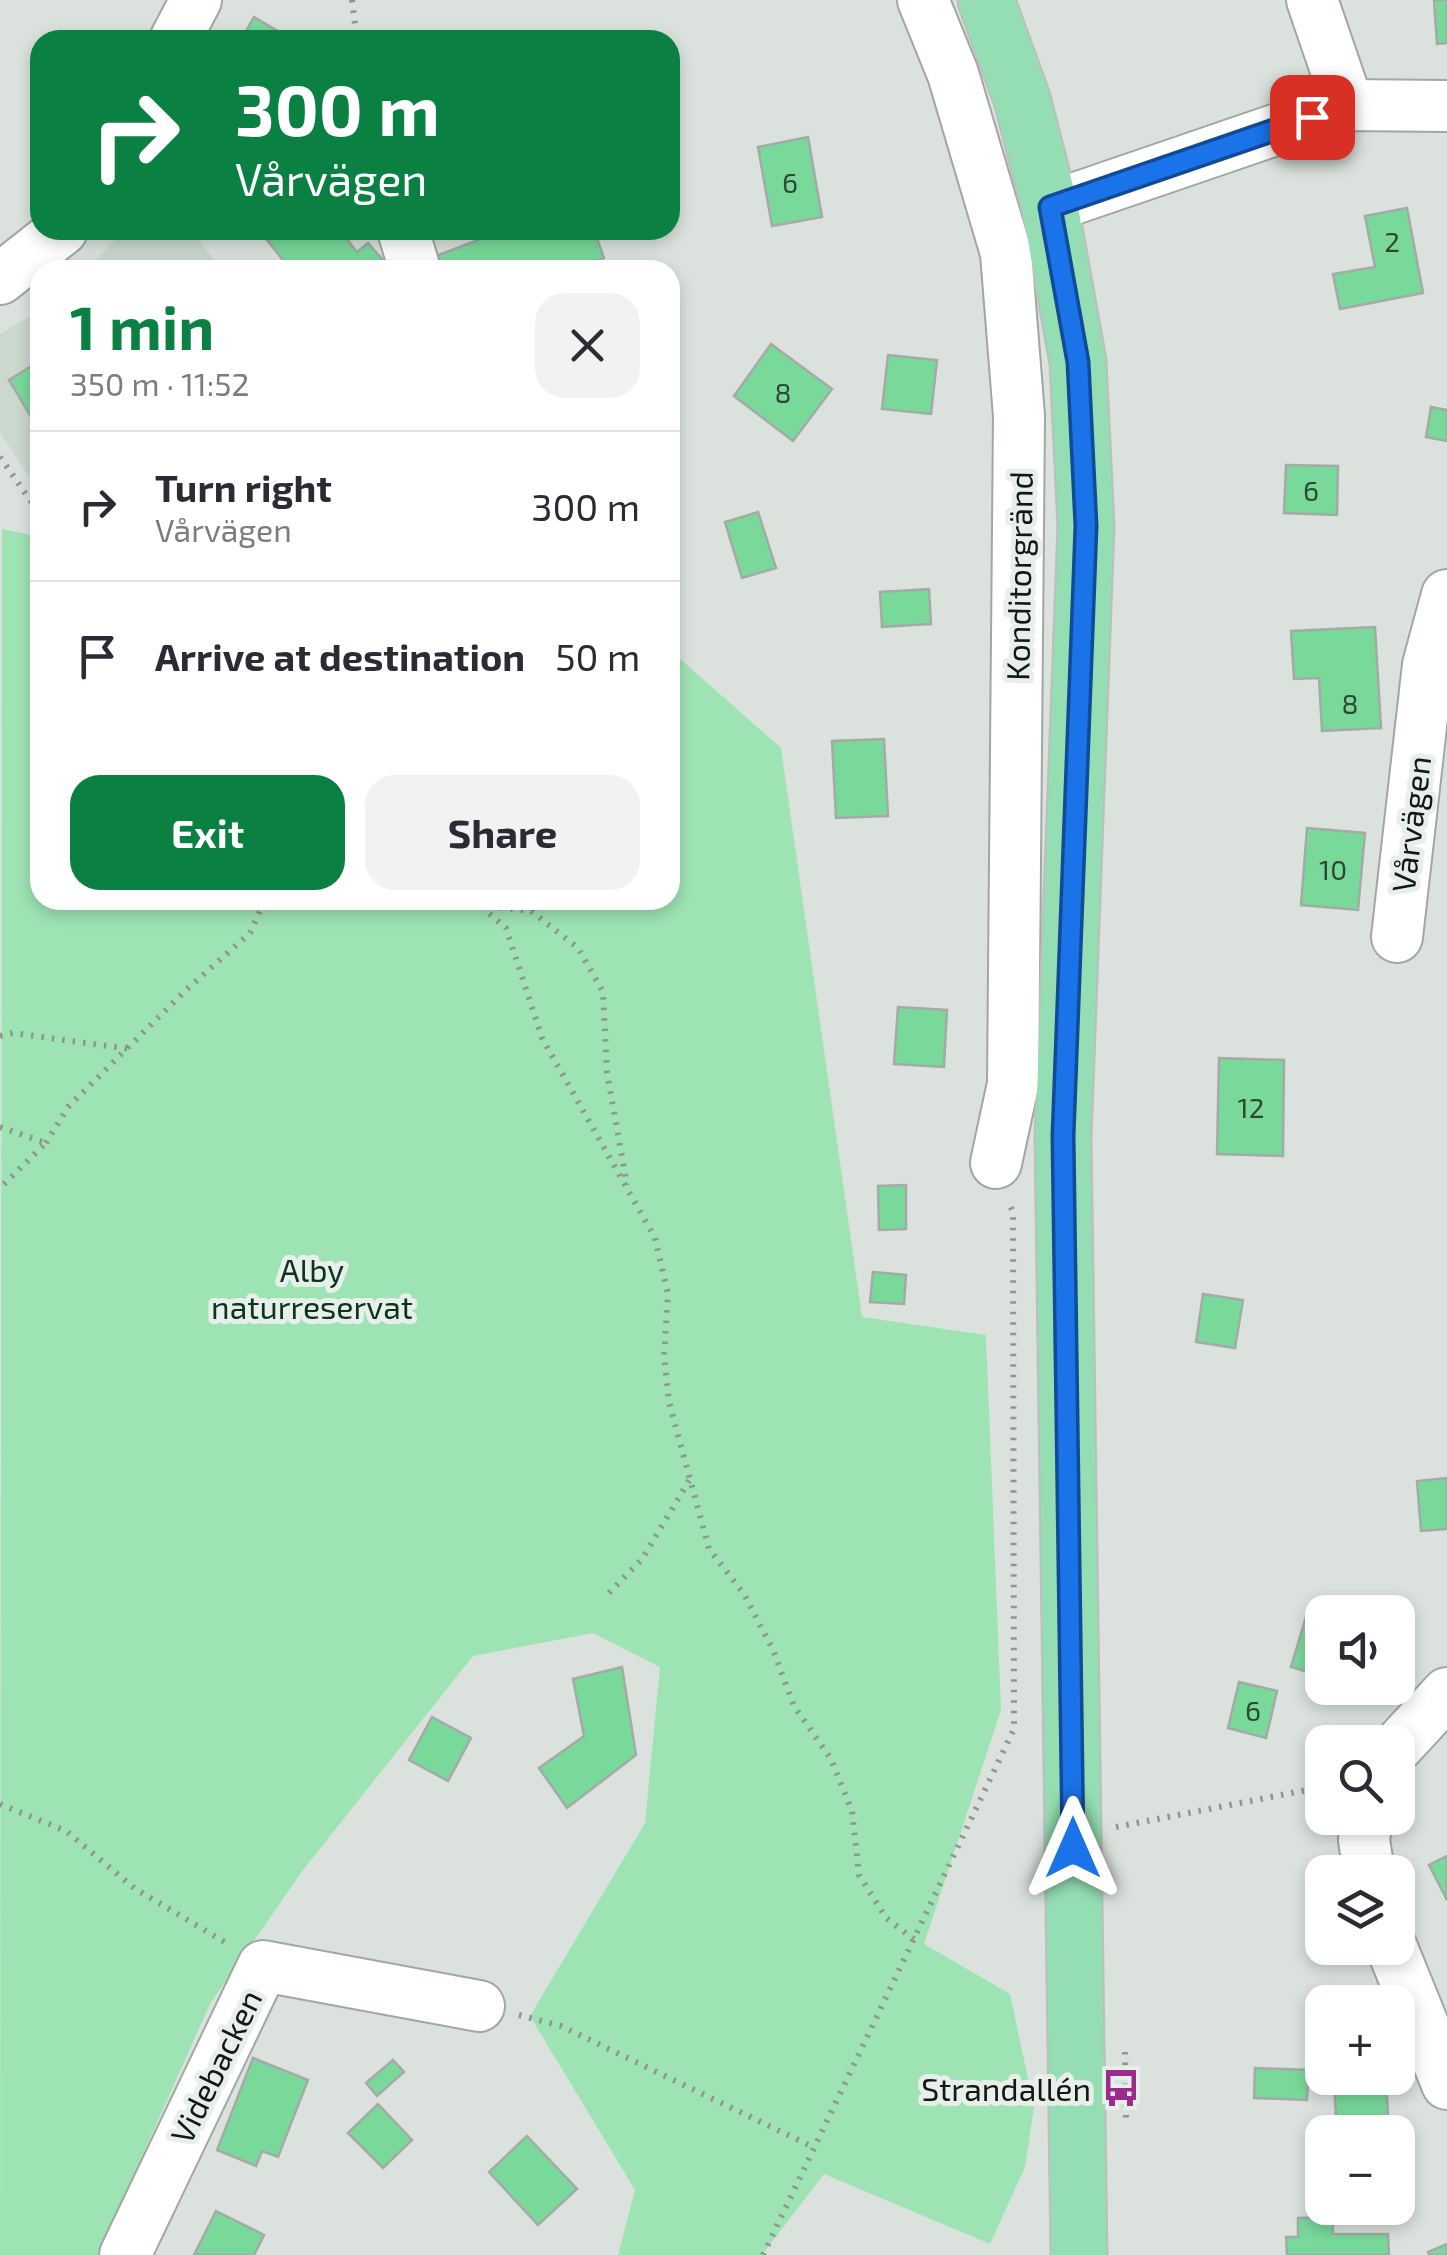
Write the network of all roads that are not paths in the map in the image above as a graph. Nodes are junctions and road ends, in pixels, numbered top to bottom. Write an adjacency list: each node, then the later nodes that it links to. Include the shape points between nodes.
1 (196, 0): 5 (street)
2 (923, 0): 13 (street, Konditorgränd, via 953,74 1006,253 1020,416 1013,1084)
3 (986, 0): 8 (main road, via 1022,99)
4 (1312, 0): 6 (street)
5 (180, 30)
6 (1348, 105): 7 (street); 8 (street)
7 (1447, 106)
8 (1050, 207): 19 (main road, via 1078,362 1086,526 1063,1136)
9 (49, 240): 10 (street)
10 (0, 279)
11 (1447, 595): 12 (street, Vårvägen, via 1428,665)
12 (1397, 936)
13 (996, 1164)
14 (1447, 1693): 15 (street)
15 (1415, 1728)
16 (1399, 1965): 18 (street)
17 (479, 2006): 20 (street, Videbacken, via 263,1966)
18 (1447, 2084)
19 (1076, 2197): 21 (main road); 22 (main road)
20 (125, 2255)
21 (1068, 2255)
22 (1079, 2255)

